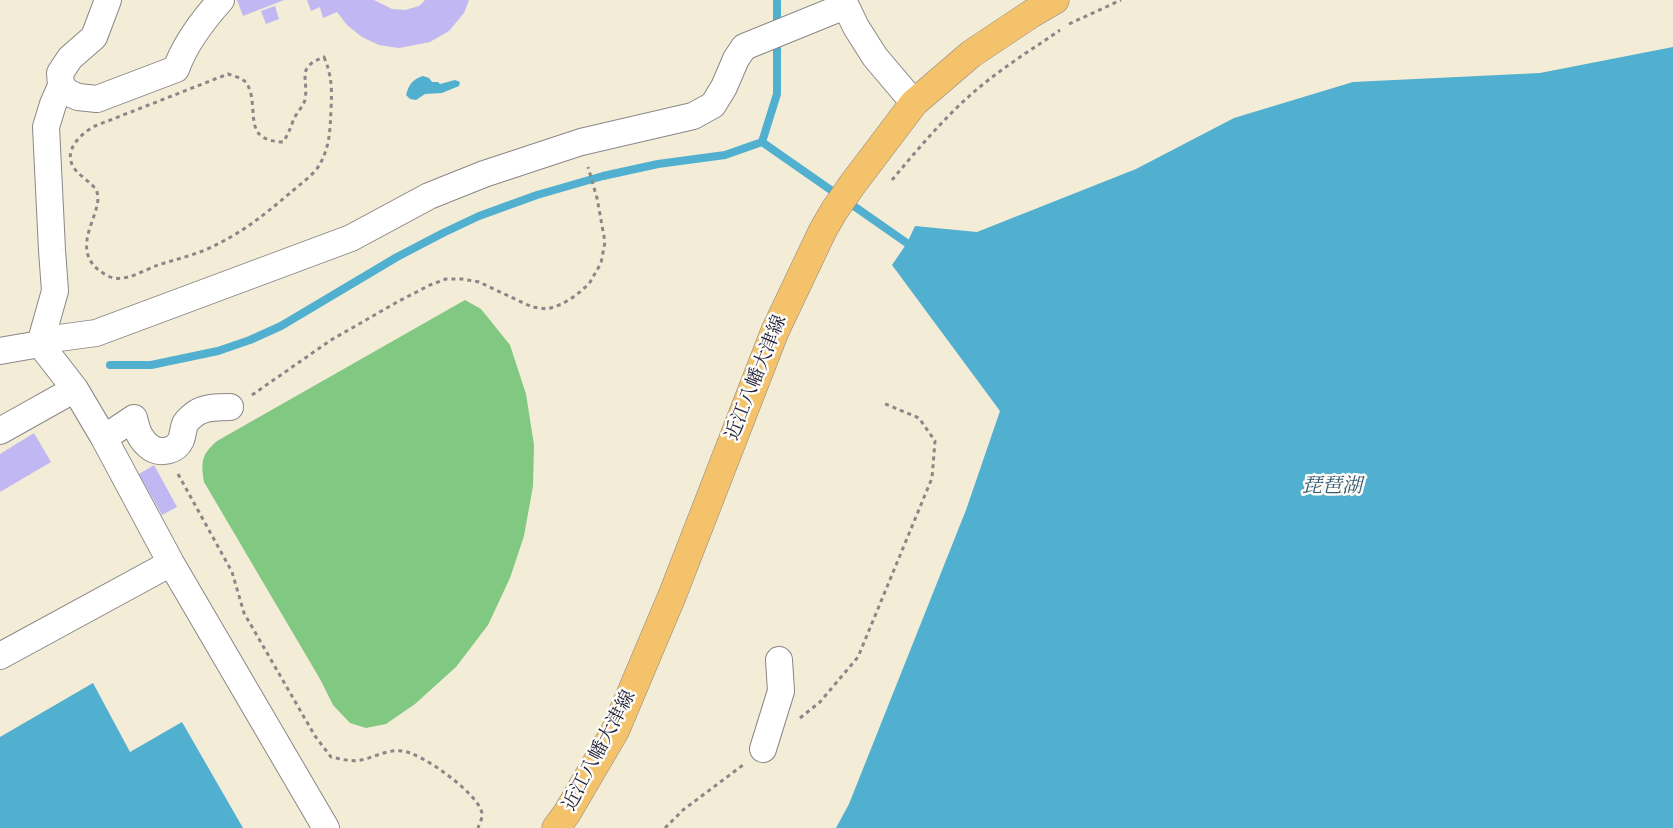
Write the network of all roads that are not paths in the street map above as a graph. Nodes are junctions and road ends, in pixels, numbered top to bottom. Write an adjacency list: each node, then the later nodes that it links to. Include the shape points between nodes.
1 (108, 0): 5 (street, via 94,37 70,58 60,73)
2 (221, 0): 5 (street, via 207,15 176,69 97,99 78,97)
3 (1055, 0): 6 (main road, 近江八幡大津線, via 971,54)
4 (844, 3): 6 (street, via 875,57); 7 (street, via 744,47 713,105 693,116 581,142 474,177 429,196 351,238 96,333)
5 (62, 86): 7 (street, via 46,127 55,291)
6 (914, 103): 18 (main road, 近江八幡大津線, via 852,185 824,230 775,331 615,731)
7 (40, 344): 8 (street); 9 (street)
8 (0, 351)
9 (75, 388): 11 (street); 12 (street)
10 (230, 407): 12 (street, via 198,412 185,423 181,440 168,450 156,451 144,442 136,430 134,418)
11 (0, 431)
12 (104, 438): 13 (street)
13 (171, 563): 14 (street); 17 (street)
14 (0, 656)
15 (779, 660): 16 (street, via 781,691)
16 (763, 749)
17 (326, 828)
18 (556, 828)

